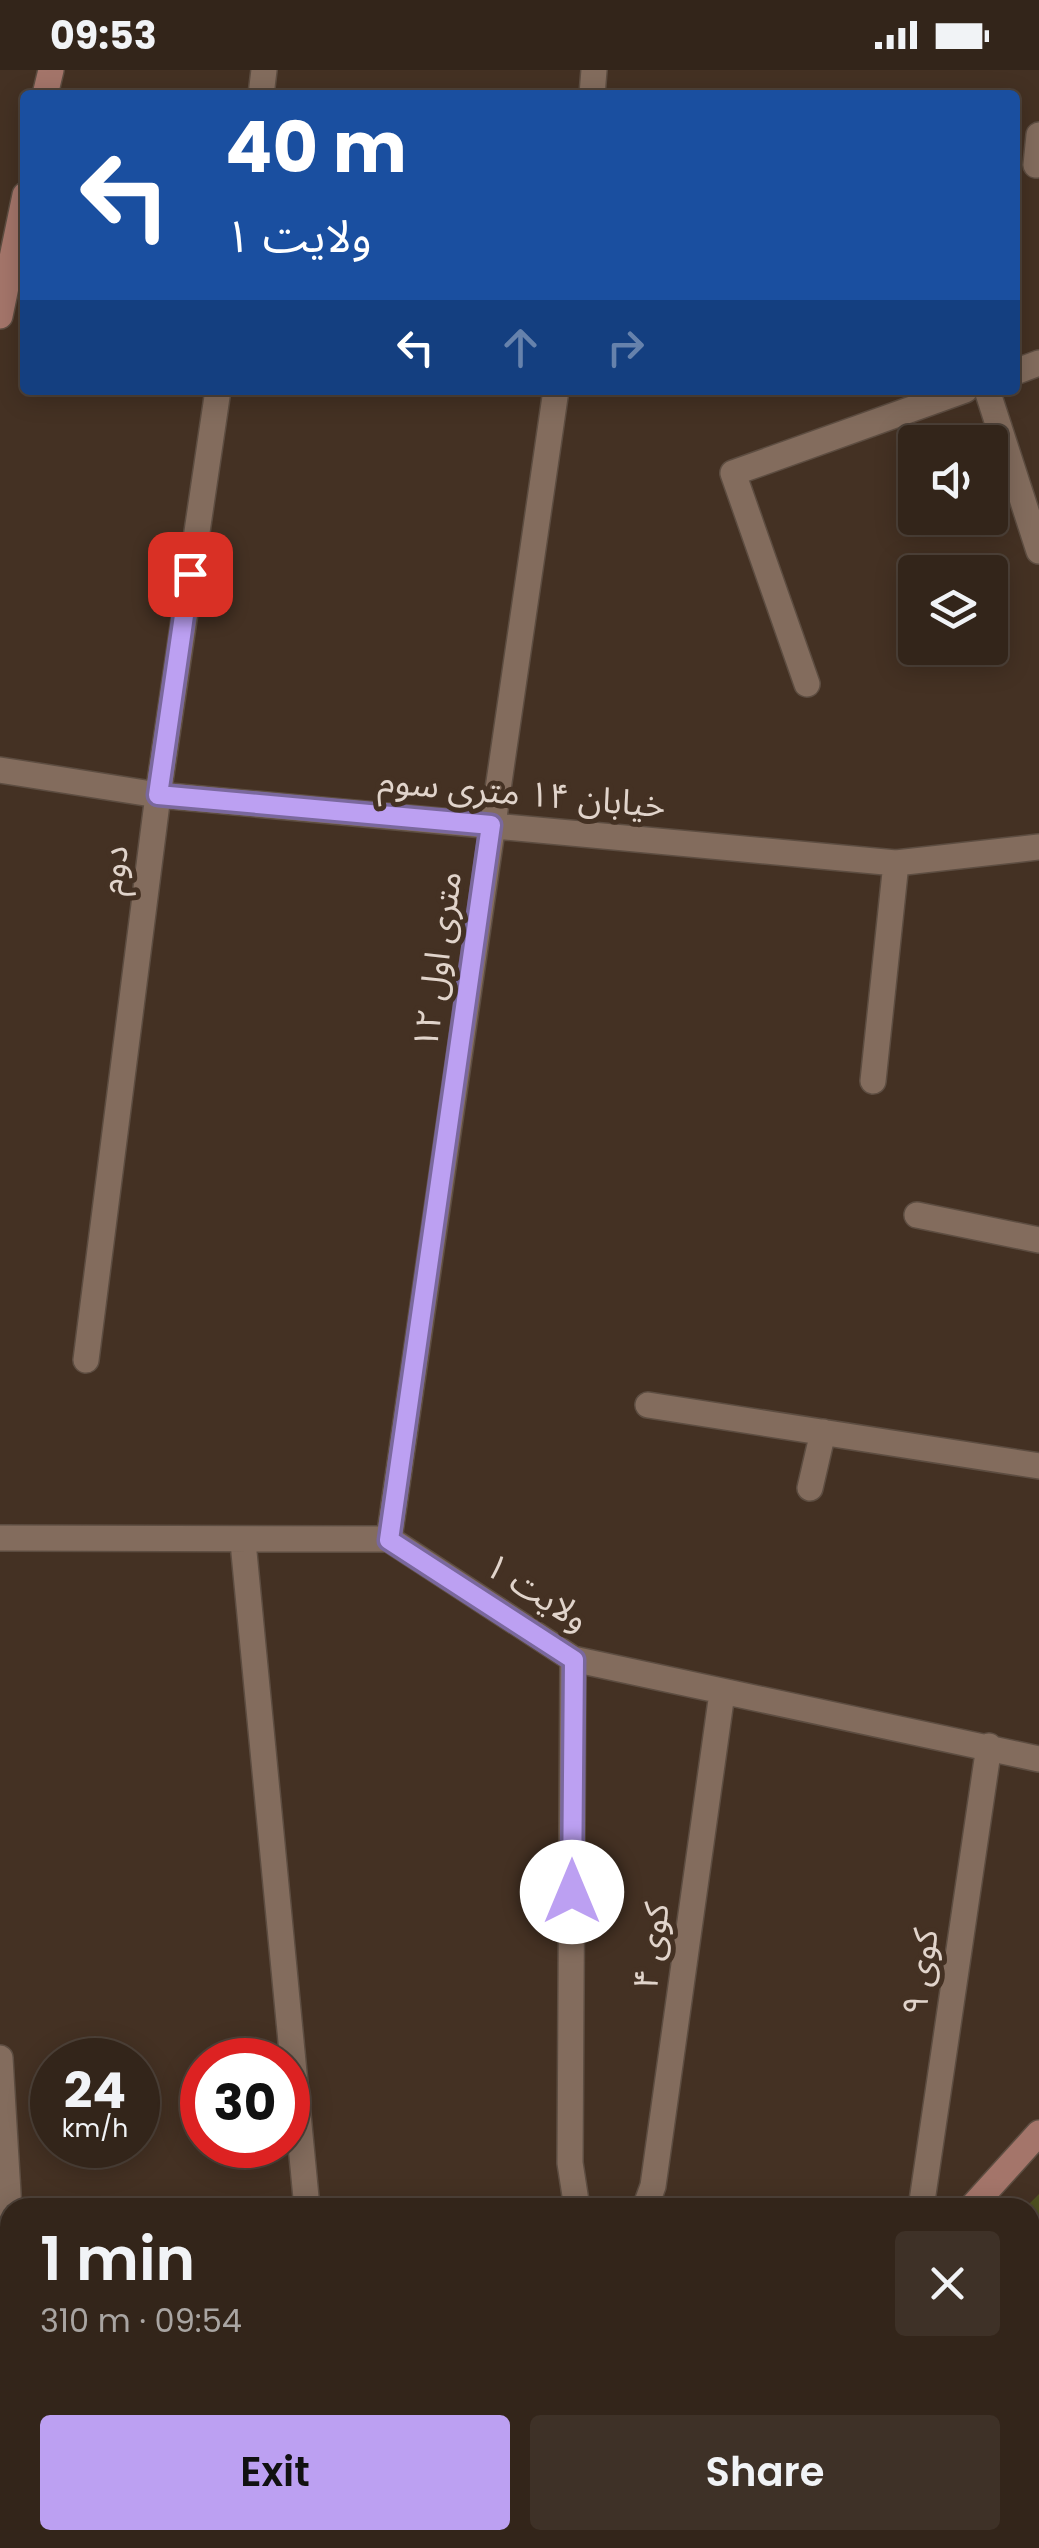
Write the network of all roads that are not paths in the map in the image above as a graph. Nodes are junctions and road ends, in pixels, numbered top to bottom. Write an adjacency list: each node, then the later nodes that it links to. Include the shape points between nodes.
1 (1039, 135): 2 (street)
2 (1030, 166)
3 (20, 218): 4 (main road)
4 (0, 316)
5 (217, 395): 12 (street, دوم)
6 (555, 395): 13 (street, ۱۲ متری اول)
7 (952, 395): 10 (street, via 733,473)
8 (988, 395): 9 (street)
9 (1039, 551)
10 (807, 684)
11 (0, 770): 12 (street, خیابان ۱۴ متری سوم)
12 (158, 795): 13 (street, خیابان ۱۴ متری سوم); 19 (street, دوم)
13 (491, 825): 15 (street, خیابان ۱۴ متری سوم); 25 (street, ۱۲ متری اول)
14 (1039, 847): 15 (street, خیابان ۱۴ متری سوم)
15 (896, 863): 16 (street)
16 (874, 1082)
17 (917, 1215): 18 (street)
18 (1039, 1240)
19 (86, 1360)
20 (648, 1404): 21 (street)
21 (822, 1432): 22 (street); 23 (street)
22 (1039, 1466)
23 (810, 1488)
24 (0, 1538): 26 (street)
25 (389, 1540): 26 (street); 27 (street, ولایت ۱)
26 (244, 1542): 34 (street)
27 (574, 1660): 28 (street, ولایت ۱); 35 (street, via 570,2162)
28 (722, 1693): 29 (street, ولایت ۱); 36 (street, کوی ۴)
29 (990, 1746): 30 (street, ولایت ۱); 37 (street, کوی ۹)
30 (1039, 1758)
31 (0, 2058): 33 (street)
32 (1039, 2132): 38 (main road)
33 (8, 2198)
34 (306, 2198)
35 (575, 2198)
36 (649, 2198)
37 (922, 2198)
38 (980, 2198)

